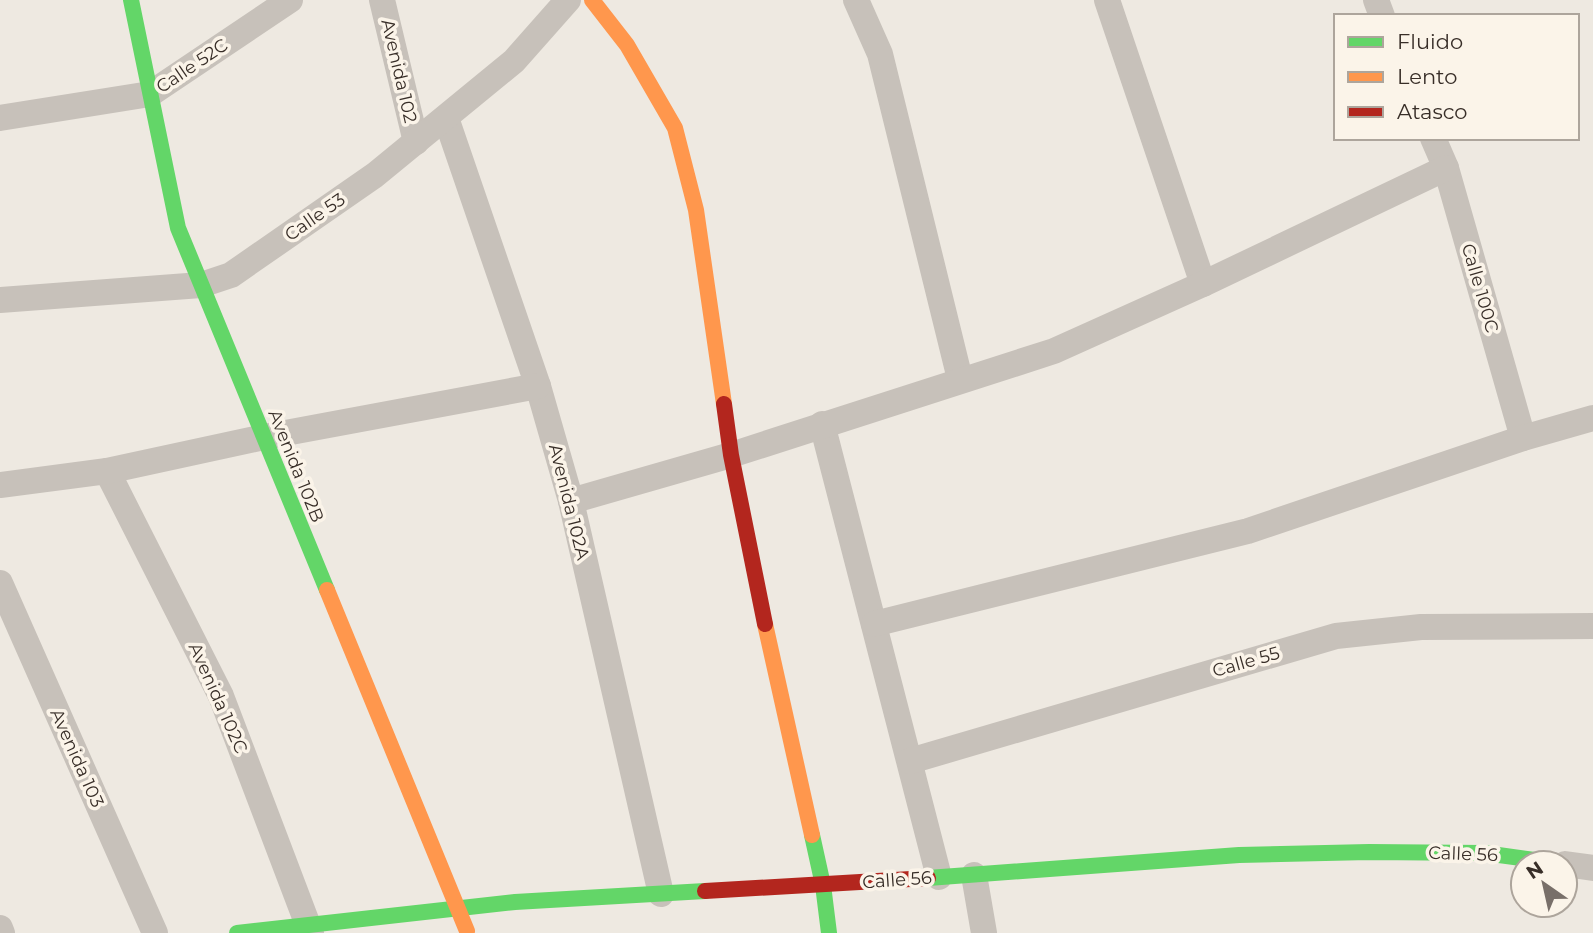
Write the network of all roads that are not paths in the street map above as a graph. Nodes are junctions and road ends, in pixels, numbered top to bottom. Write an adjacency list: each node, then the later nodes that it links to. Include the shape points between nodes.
1 (131, 0): 8 (street, Avenida 102B)
2 (290, 0): 8 (street, Calle 52C)
3 (382, 0): 12 (street, Avenida 102)
4 (568, 0): 10 (street, Calle 53, via 514,61)
5 (592, 0): 23 (street, via 627,45 676,128 696,211)
6 (856, 0): 17 (street, via 880,54)
7 (1107, 0): 14 (street)
8 (150, 93): 9 (street, Calle 52C); 15 (street, Avenida 102B, via 178,228)
9 (0, 118)
10 (446, 118): 12 (street, Calle 53); 18 (street, Avenida 102A)
11 (1434, 140): 13 (street, Calle 100C)
12 (416, 142): 15 (street, Calle 53, via 231,275)
13 (1446, 168): 14 (street); 22 (street, Calle 100C)
14 (1203, 284): 17 (street, via 1054,351)
15 (201, 285): 16 (street, Calle 53); 21 (street, Avenida 102B)
16 (0, 300)
17 (960, 379): 20 (street)
18 (538, 386): 21 (street); 26 (street, Avenida 102A)
19 (1593, 418): 22 (street)
20 (821, 425): 23 (street); 28 (street)
21 (264, 438): 24 (street); 36 (street, Avenida 102B)
22 (1523, 438): 28 (street, via 1248,531)
23 (730, 455): 26 (street); 34 (street)
24 (107, 471): 25 (street); 38 (street, Avenida 102C, via 221,696)
25 (0, 485)
26 (571, 501): 35 (street, Avenida 102A)
27 (0, 583): 40 (street, Avenida 103)
28 (874, 624): 30 (street)
29 (1593, 626): 30 (street, Calle 55, via 1421,626 1336,636)
30 (910, 761): 33 (street)
31 (1509, 857): 32 (street, Calle 56, via 1370,852 1239,855)
32 (974, 875): 33 (street, Calle 56); 44 (street)
33 (939, 877): 34 (street, Calle 56)
34 (823, 885): 35 (street, Calle 56); 43 (street)
35 (661, 894): 36 (street, Calle 56)
36 (457, 909): 38 (street, Calle 56); 42 (street, Avenida 102B)
37 (0, 928): 39 (street)
38 (309, 929): 41 (street, Calle 56)
39 (2, 933)
40 (155, 933)
41 (237, 933)
42 (467, 933)
43 (830, 933)
44 (984, 933)

